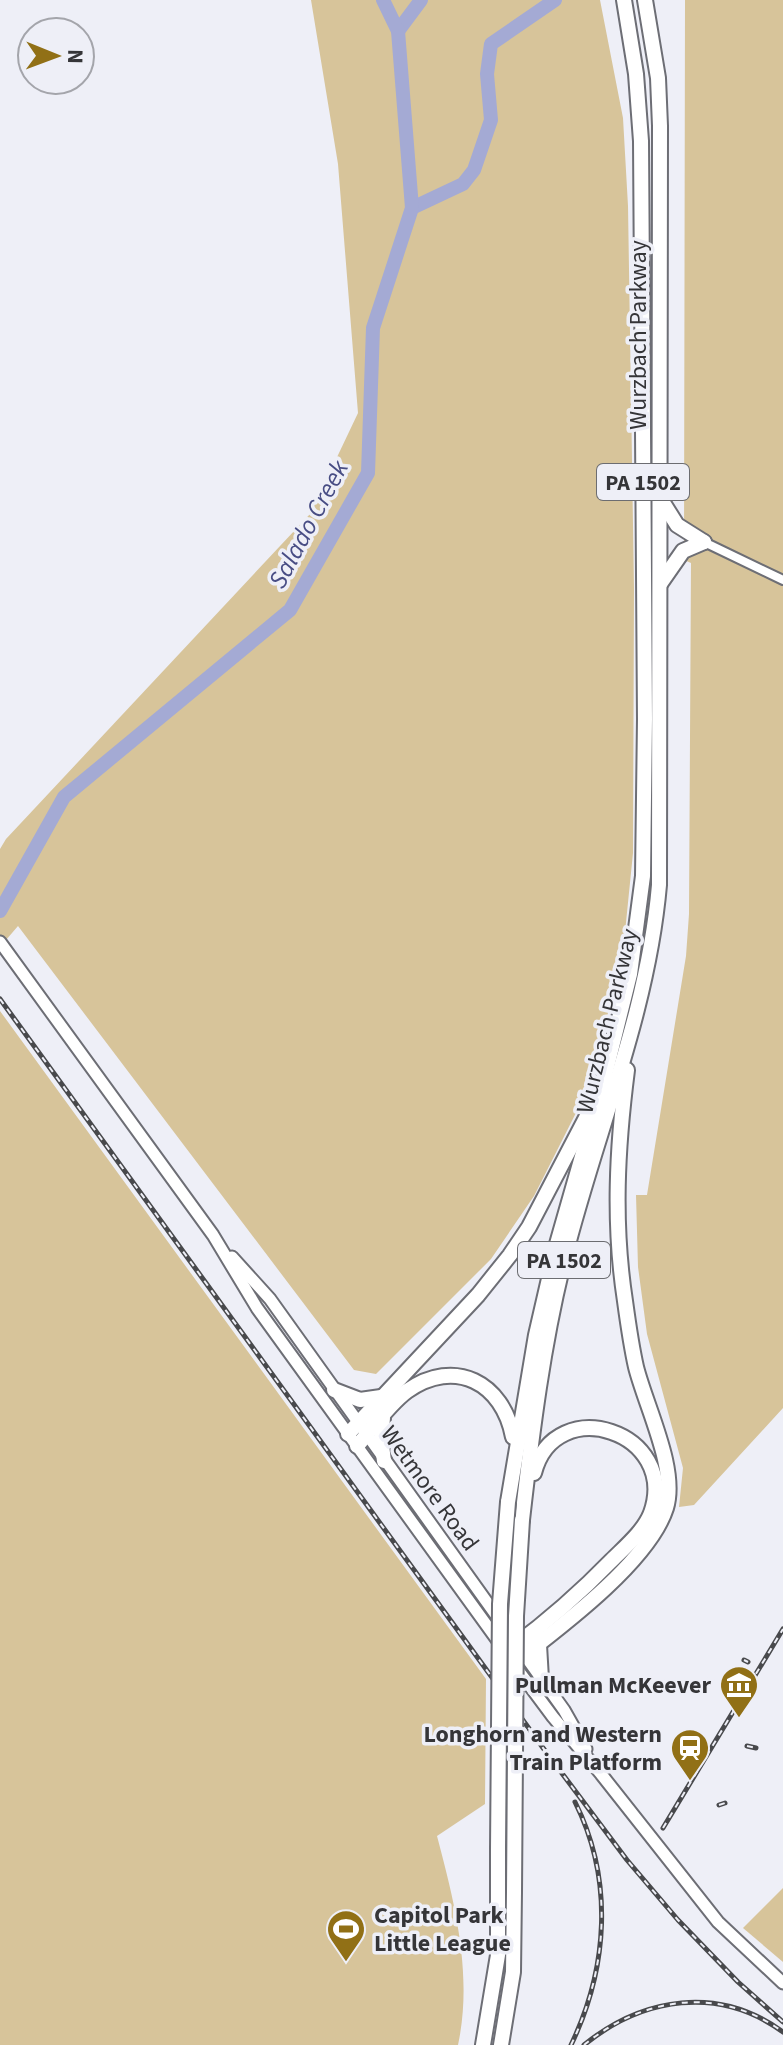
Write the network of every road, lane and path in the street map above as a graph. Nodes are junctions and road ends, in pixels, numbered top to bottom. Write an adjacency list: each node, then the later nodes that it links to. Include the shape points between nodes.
1 (624, 0): 9 (highway, Wurzbach Parkway / PA 1502, via 641,141 645,822 632,959)
2 (645, 0): 3 (highway, Wurzbach Parkway / PA 1502, via 660,126)
3 (659, 496): 4 (highway, via 677,525); 6 (highway, Wurzbach Parkway / PA 1502)
4 (704, 542): 5 (street); 6 (highway, via 683,551)
5 (783, 580)
6 (659, 584): 8 (highway, Wurzbach Parkway / PA 1502, via 660,859 655,923)
7 (0, 942): 10 (main road, Wetmore Road)
8 (638, 1007): 17 (highway, Wurzbach Parkway / PA 1502, via 565,1257 532,1426); 20 (highway, via 618,1140 616,1217 636,1366 667,1465 667,1504 635,1556)
9 (603, 1083): 12 (highway, via 510,1255); 15 (highway, Wurzbach Parkway / PA 1502, via 557,1244)
10 (213, 1235): 11 (main road, Wetmore Road, via 270,1299); 14 (main road, Wetmore Road, via 257,1308)
11 (334, 1390): 12 (highway, via 360,1400); 14 (main road, Wetmore Road)
12 (386, 1395): 14 (highway)
13 (384, 1416): 14 (highway); 15 (highway, via 403,1394 425,1381 471,1379 504,1406); 16 (highway)
14 (357, 1435): 16 (main road, Wetmore Road); 21 (main road, Wetmore Road)
15 (516, 1449): 25 (highway, Wurzbach Parkway / PA 1502, bridge, via 500,1604 498,1955)
16 (384, 1461): 18 (main road, Wetmore Road)
17 (522, 1520): 19 (highway, via 537,1460 550,1442 570,1431 594,1428 623,1435 650,1464 654,1499 647,1521); 26 (highway, Wurzbach Parkway / PA 1502, bridge, via 513,1972)
18 (498, 1620): 19 (highway, via 514,1627); 21 (main road, Wetmore Road)
19 (545, 1625): 21 (highway)
20 (539, 1645): 21 (highway); 22 (highway)
21 (515, 1654): 22 (main road, Wetmore Road); 23 (main road, Wetmore Road, via 553,1717)
22 (541, 1679): 23 (main road, Wetmore Road)
23 (601, 1774): 24 (main road, Wetmore Road, via 718,1922)
24 (783, 1983)
25 (483, 2045)
26 (501, 2045)

